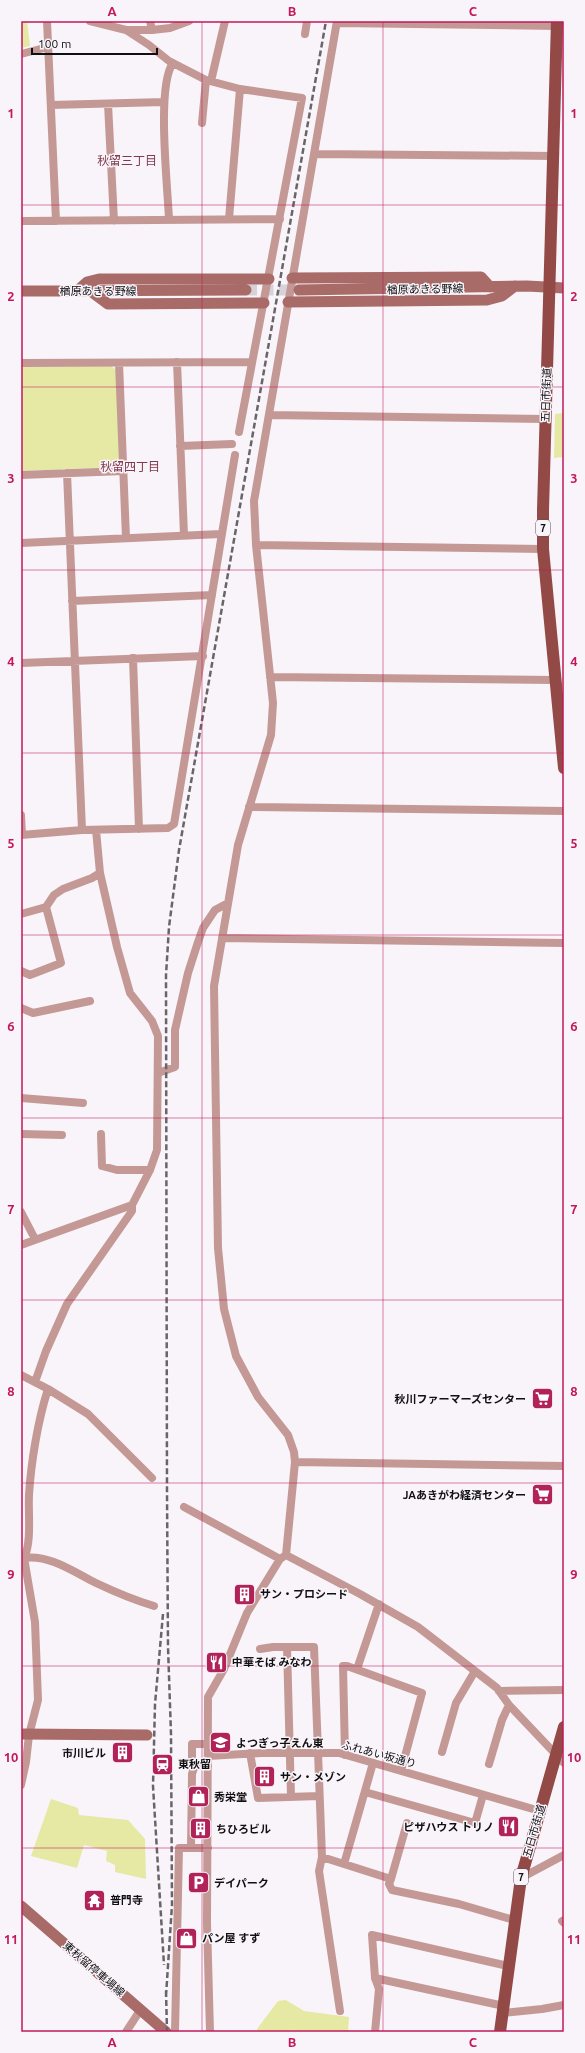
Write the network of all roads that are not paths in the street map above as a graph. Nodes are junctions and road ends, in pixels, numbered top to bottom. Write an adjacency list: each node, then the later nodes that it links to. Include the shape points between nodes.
1 (47, 21): 12 (street)
2 (90, 21): 9 (street)
3 (150, 21): 10 (street)
4 (189, 21): 10 (street, via 170,28)
5 (225, 21): 15 (street)
6 (307, 21): 11 (street)
7 (337, 22): 8 (street); 21 (street)
8 (559, 23): 22 (main road, 五日市街道 / 7)
9 (126, 30): 10 (street); 14 (street)
10 (152, 30)
11 (305, 34)
12 (48, 47): 13 (street); 19 (street)
13 (21, 54)
14 (173, 63): 15 (street); 17 (street, via 169,68)
15 (209, 81): 16 (street); 20 (street)
16 (240, 89): 23 (street); 24 (street, via 302,98)
17 (164, 102): 18 (street); 25 (street)
18 (108, 104): 19 (street); 27 (street)
19 (51, 105): 26 (street)
20 (202, 123)
21 (314, 154): 22 (street); 29 (street)
22 (554, 156): 33 (main road, 五日市街道 / 7)
23 (229, 219): 24 (street); 25 (street)
24 (280, 219): 30 (street)
25 (169, 220): 27 (street)
26 (56, 221): 27 (street); 28 (street)
27 (114, 221)
28 (21, 222)
29 (292, 278): 32 (main road, via 480,277); 40 (street)
30 (268, 279): 38 (main road, via 99,279 87,282); 41 (street)
31 (515, 286): 32 (main road, 楢原あきる野線); 33 (main road, 楢原あきる野線); 40 (main road, via 502,296 487,300)
32 (490, 287): 36 (main road, 楢原あきる野線)
33 (550, 287): 34 (main road, 楢原あきる野線); 47 (main road, 五日市街道 / 7)
34 (564, 288)
35 (246, 290): 39 (main road, 楢原あきる野線)
36 (300, 290)
37 (21, 291): 38 (main road, 楢原あきる野線)
38 (77, 291): 39 (main road, 楢原あきる野線)
39 (92, 292): 41 (main road, via 108,304)
40 (288, 302): 46 (street)
41 (264, 303): 43 (street)
42 (177, 362): 43 (street); 45 (street); 50 (street)
43 (252, 362): 48 (street)
44 (21, 363): 45 (street)
45 (119, 363): 52 (street)
46 (269, 415): 47 (street); 60 (street, via 254,501)
47 (546, 419): 61 (main road, 五日市街道 / 7)
48 (240, 432)
49 (232, 444): 50 (street)
50 (180, 446): 56 (street)
51 (236, 455): 55 (street)
52 (124, 471): 53 (street); 57 (street)
53 (67, 473): 54 (street); 58 (street)
54 (21, 475)
55 (221, 534): 56 (street); 62 (street)
56 (184, 535): 57 (street)
57 (126, 538): 58 (street)
58 (70, 540): 59 (street); 63 (street)
59 (21, 543)
60 (256, 545): 61 (street); 68 (street)
61 (543, 549): 69 (main road, 五日市街道 / 7)
62 (212, 594): 63 (street); 64 (street)
63 (72, 601): 66 (street)
64 (203, 656): 65 (street); 74 (street, via 174,824 168,828)
65 (133, 658): 66 (street); 74 (street)
66 (75, 661): 67 (street); 75 (street)
67 (21, 664)
68 (270, 677): 69 (street); 71 (street, via 272,724)
69 (556, 680): 70 (main road, 五日市街道 / 7)
70 (564, 768)
71 (249, 807): 72 (street); 79 (street, via 238,845)
72 (564, 811)
73 (21, 815): 77 (street)
74 (140, 829): 76 (street)
75 (82, 830): 76 (street); 77 (street)
76 (96, 830): 78 (street)
77 (21, 835)
78 (100, 873): 80 (street, via 63,889 54,895); 87 (street, via 130,992 152,1021 158,1036)
79 (228, 903): 82 (street); 87 (street, via 214,910 203,928 188,973 175,1030 175,1067)
80 (46, 907): 81 (street); 84 (street, via 61,963 30,974)
81 (21, 914)
82 (222, 938): 83 (street); 101 (street, via 214,986 218,1248 224,1309 236,1356 258,1396 288,1436)
83 (564, 943)
84 (21, 971)
85 (90, 1001): 86 (street, via 33,1013)
86 (21, 1008)
87 (158, 1073): 93 (street, via 157,1150)
88 (21, 1098): 89 (street)
89 (83, 1102)
90 (21, 1134): 92 (street)
91 (101, 1134): 93 (street, via 102,1166 117,1170)
92 (62, 1135)
93 (150, 1170): 94 (street)
94 (132, 1205): 96 (street); 99 (street, via 132,1211 68,1304)
95 (21, 1212): 96 (street)
96 (35, 1239): 97 (street)
97 (21, 1245)
98 (21, 1375): 99 (street)
99 (35, 1382): 100 (street)
100 (48, 1389): 103 (street, via 88,1414); 106 (street, via 33,1460 29,1525)
101 (295, 1462): 102 (street); 105 (street)
102 (564, 1466)
103 (152, 1478)
104 (184, 1507): 105 (street)
105 (283, 1557): 107 (street); 119 (street, via 251,1605 224,1669 210,1690)
106 (22, 1559): 108 (street, via 60,1564 135,1600); 117 (street, via 37,1646 38,1700)
107 (379, 1604): 111 (street); 112 (street, via 418,1627)
108 (154, 1606)
109 (287, 1647): 110 (street); 120 (street, via 314,1647); 123 (street)
110 (260, 1649)
111 (356, 1669): 124 (street, via 343,1666); 131 (street, via 422,1693)
112 (475, 1671): 114 (street); 121 (street, via 456,1703)
113 (564, 1690): 114 (street)
114 (499, 1691): 115 (street)
115 (508, 1705): 126 (street); 128 (street)
116 (564, 1727): 126 (main road, 五日市街道 / 7)
117 (25, 1735): 118 (main road); 132 (street, via 26,1762)
118 (148, 1735)
119 (208, 1744): 125 (street); 129 (street, via 192,1744 192,1765)
120 (318, 1752): 123 (street, ふれあい坂通り); 124 (street, ふれあい坂通り); 135 (street)
121 (442, 1752)
122 (250, 1753): 123 (street, ふれあい坂通り); 125 (street, ふれあい坂通り); 136 (street, via 258,1798)
123 (290, 1753): 136 (street)
124 (344, 1755): 127 (street, ふれあい坂通り)
125 (208, 1756): 130 (street)
126 (560, 1758): 137 (main road, 五日市街道 / 7)
127 (373, 1764): 131 (street, ふれあい坂通り); 133 (street)
128 (489, 1764)
129 (195, 1765): 130 (street); 139 (street, via 192,1774)
130 (208, 1766): 140 (street)
131 (401, 1771): 134 (street, ふれあい坂通り)
132 (21, 1785)
133 (365, 1792): 134 (street, via 474,1823); 143 (street)
134 (483, 1795): 137 (street, ふれあい坂通り)
135 (319, 1796): 136 (street); 142 (street)
136 (291, 1797)
137 (540, 1811): 144 (main road, 五日市街道 / 7)
138 (407, 1823): 145 (street)
139 (191, 1848): 140 (street); 158 (street, via 179,1848)
140 (208, 1848): 159 (street)
141 (564, 1856): 144 (street)
142 (322, 1857): 143 (street); 155 (street, via 319,1871)
143 (344, 1864): 145 (street)
144 (521, 1878): 147 (main road, 五日市街道 / 7)
145 (391, 1879): 147 (street, via 389,1884 392,1890 459,1904)
146 (21, 1906): 153 (main road, 東秋留停車場線)
147 (514, 1920): 150 (main road, 五日市街道 / 7)
148 (564, 1920): 149 (street)
149 (564, 1923)
150 (508, 1966): 151 (street, via 372,1935); 154 (main road, 五日市街道 / 7)
151 (376, 1978): 154 (street); 160 (street, via 379,1995)
152 (564, 2005): 154 (street, via 542,2009)
153 (141, 2009): 156 (street); 157 (main road, 東秋留停車場線)
154 (503, 2010): 161 (main road, 五日市街道 / 7)
155 (340, 2011)
156 (126, 2032)
157 (166, 2032)
158 (175, 2032)
159 (210, 2032)
160 (375, 2032)
161 (500, 2032)

